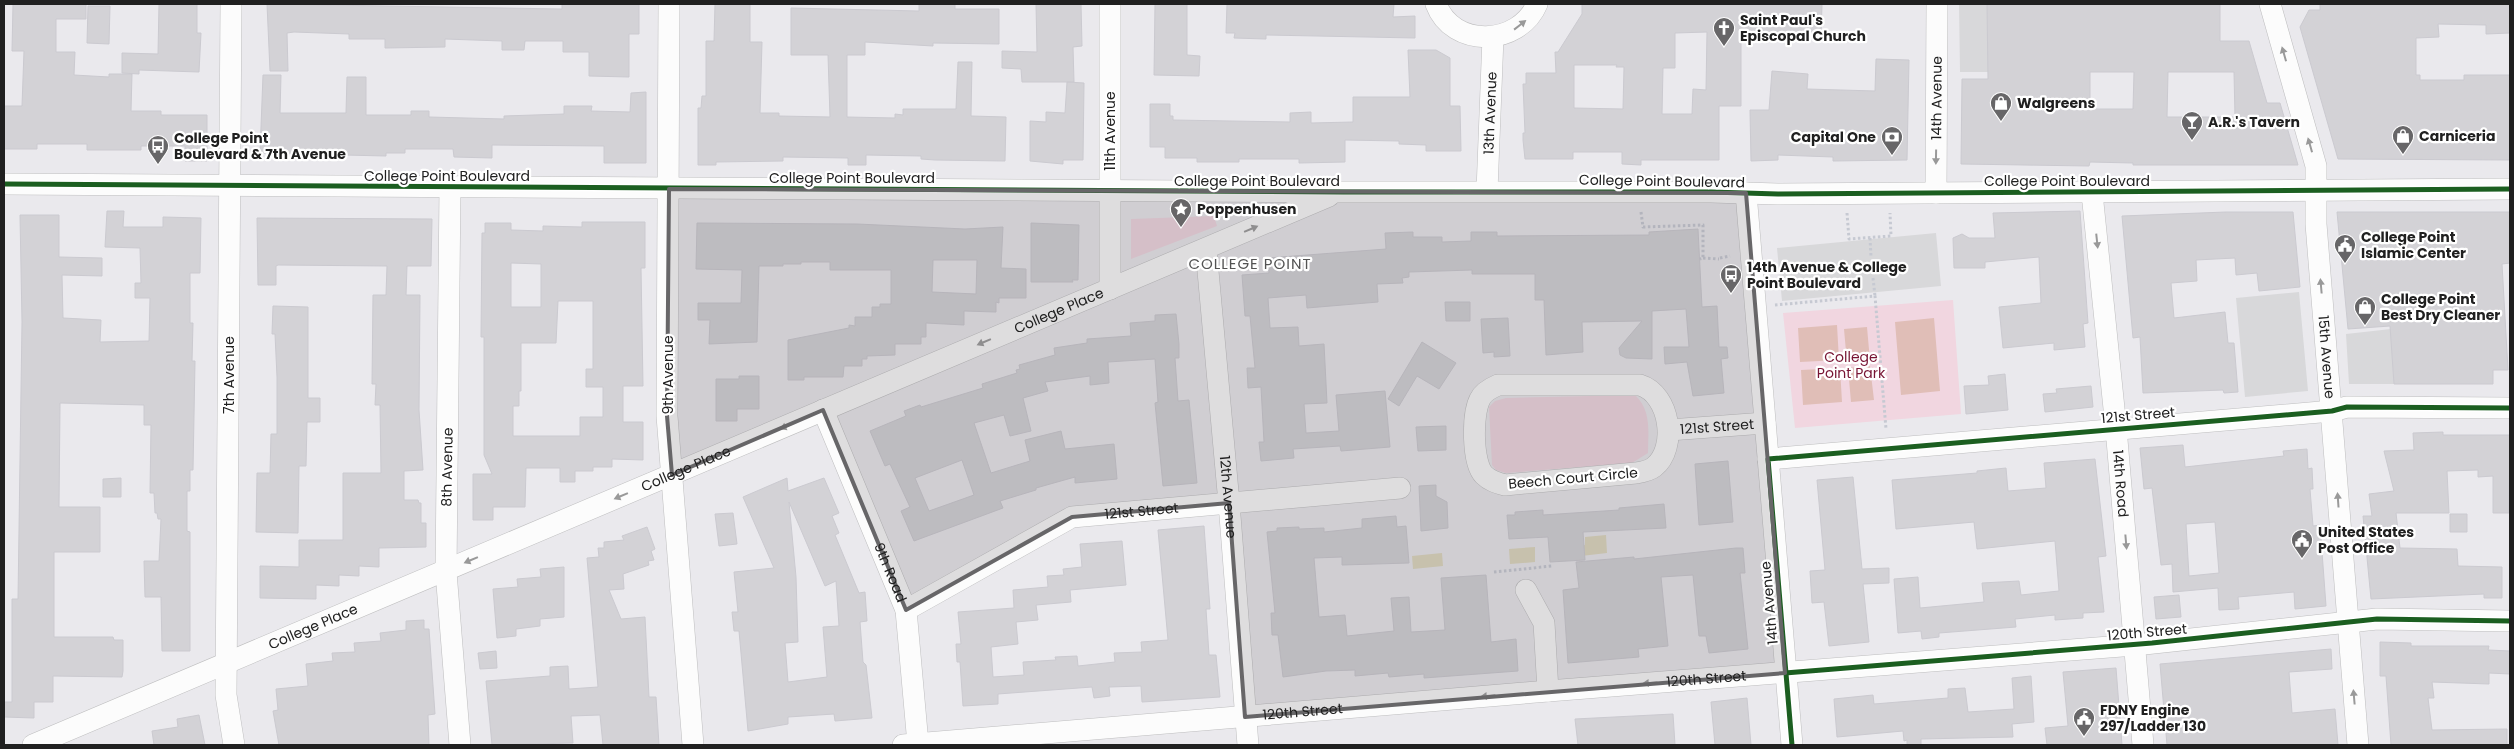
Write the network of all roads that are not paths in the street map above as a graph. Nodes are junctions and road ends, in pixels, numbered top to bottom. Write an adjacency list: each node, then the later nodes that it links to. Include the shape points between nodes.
1 (231, 4): 10 (street, 7th Avenue)
2 (670, 4): 12 (street, 9th Avenue)
3 (1110, 4): 15 (street, 11th Avenue)
4 (1436, 4): 8 (street, via 1442,16 1457,29 1478,37)
5 (1537, 4): 8 (street, one-way to 5, via 1512,31 1525,22)
6 (1937, 4): 19 (street, 14th Avenue, one-way to 19)
7 (2270, 4): 14 (street, 15th Avenue, one-way to 7, via 2316,166)
8 (1493, 37): 16 (street, 13th Avenue)
9 (4, 184): 10 (street, College Point Boulevard)
10 (230, 186): 11 (street, College Point Boulevard); 39 (street, 7th Avenue)
11 (450, 187): 12 (street, College Point Boulevard); 33 (street, 8th Avenue)
12 (668, 189): 15 (street, College Point Boulevard); 30 (street, 9th Avenue, via 667,416)
13 (2510, 189): 14 (street, College Point Boulevard)
14 (2316, 190): 20 (street, College Point Boulevard); 25 (street, 15th Avenue, one-way to 14)
15 (1110, 191): 17 (street, College Point Boulevard); 22 (street, 11th Avenue)
16 (1487, 191): 17 (street, College Point Boulevard); 18 (street, College Point Boulevard)
17 (1338, 192): 21 (street, College Place, one-way to 17)
18 (1746, 193): 19 (street, College Point Boulevard); 26 (street, 14th Avenue)
19 (1936, 193): 20 (street, College Point Boulevard)
20 (2092, 193): 27 (street, 14th Road, one-way to 27)
21 (1206, 249): 22 (street, College Place); 32 (street, 12th Avenue)
22 (1110, 289): 24 (street, College Place, one-way to 24)
23 (2510, 408): 25 (street, 121st Street, via 2346,407)
24 (823, 410): 30 (street, College Place, one-way to 30); 35 (street, 9th Road)
25 (2332, 411): 27 (street, 121st Street); 37 (street, 15th Avenue, one-way to 25)
26 (1765, 423): 28 (street, 121st Street); 29 (street, 14th Avenue)
27 (2116, 428): 29 (street, 121st Street); 38 (street, 14th Road, one-way to 38)
28 (1669, 430): 28 (street, Beech Court Circle, via 1660,400 1649,387 1640,385 1498,385 1480,398 1475,414 1479,468 1491,481 1505,485 1644,472 1653,468 1661,458)
29 (1768, 459): 40 (street, 14th Avenue)
30 (672, 475): 33 (street, College Place, one-way to 33); 46 (street, 9th Avenue)
31 (1400, 488): 32 (street, 121st Street)
32 (1229, 503): 35 (street, 121st Street, via 1072,516); 42 (street, 12th Avenue)
33 (446, 572): 39 (street, College Place); 45 (street, 8th Avenue)
34 (1526, 590): 41 (street, via 1544,623)
35 (906, 610): 47 (street, 9th Road)
36 (2510, 621): 37 (street, 120th Street, via 2377,619)
37 (2348, 624): 38 (street, 120th Street); 51 (street, 15th Avenue, one-way to 37)
38 (2135, 645): 40 (street, 120th Street); 50 (street, 14th Road)
39 (227, 664): 43 (street, College Place); 44 (street, 7th Avenue, via 226,695)
40 (1786, 672): 41 (street, 120th Street, one-way to 41); 49 (street, 14th Avenue)
41 (1548, 691): 42 (street, 120th Street, one-way to 42)
42 (1245, 717): 47 (street, 120th Street); 48 (street, 12th Avenue)
43 (32, 745)
44 (234, 745)
45 (460, 745)
46 (693, 745)
47 (910, 745)
48 (1248, 745)
49 (1792, 745)
50 (2143, 745)
51 (2358, 745)

